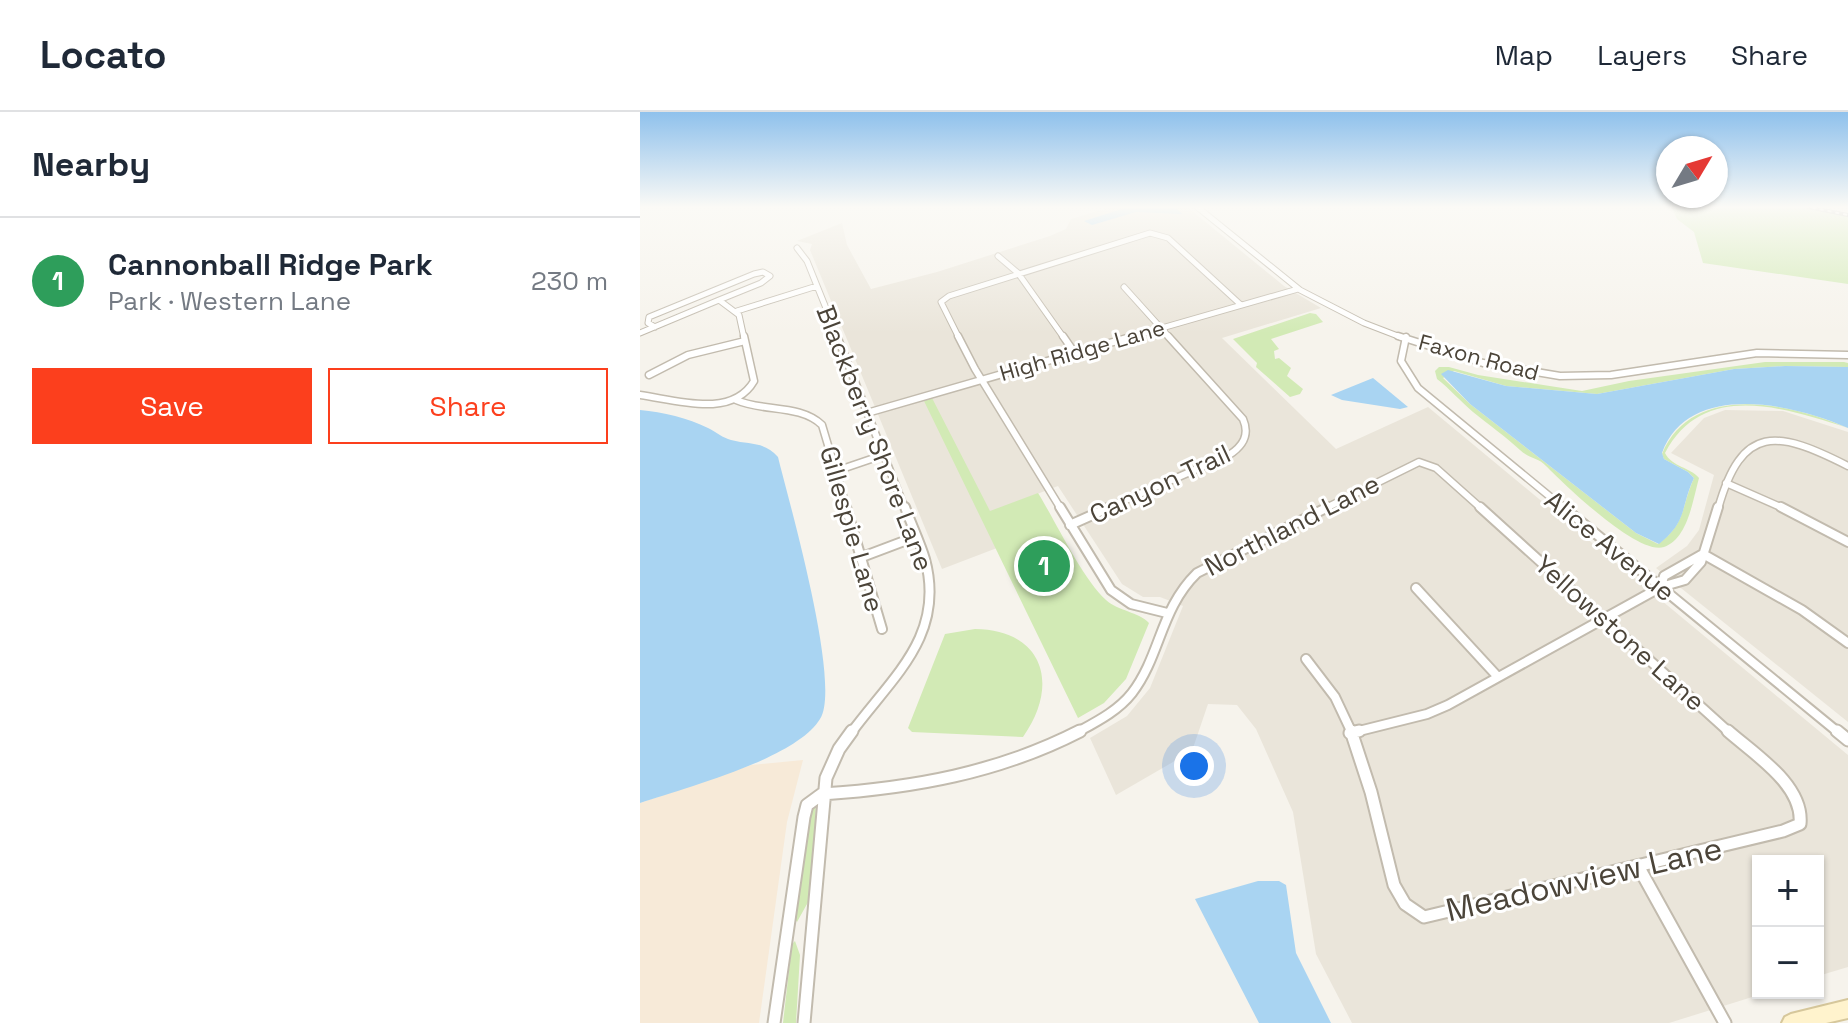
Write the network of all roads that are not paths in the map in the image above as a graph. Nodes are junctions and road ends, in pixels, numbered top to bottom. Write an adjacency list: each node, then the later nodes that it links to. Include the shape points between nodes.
1 (797, 248): 7 (street, Blackberry Shore Lane)
2 (1093, 249): 6 (street)
3 (1179, 249): 11 (street)
4 (1248, 249): 9 (street, Faxon Road)
5 (998, 256): 6 (street)
6 (1018, 273): 18 (street); 21 (street, via 942,300)
7 (817, 286): 12 (street); 24 (street, Blackberry Shore Lane)
8 (1124, 287): 14 (street)
9 (1298, 289): 11 (street, High Ridge Lane); 16 (street, Faxon Road)
10 (719, 300): 12 (street); 13 (street); 13 (street, via 770,276 754,274 649,317)
11 (1241, 305): 14 (street, High Ridge Lane)
12 (737, 311): 17 (street)
13 (655, 327): 15 (street)
14 (1161, 328): 18 (street, High Ridge Lane); 30 (street, Canyon Trail, via 1243,419 1245,442 1229,455)
15 (640, 333)
16 (1406, 337): 19 (street, Faxon Road, via 1498,366 1560,376 1629,373 1760,353); 35 (street, Alice Avenue, via 1399,350 1408,379)
17 (745, 341): 20 (street, via 688,355); 23 (street, via 754,381)
18 (1074, 352): 21 (street, High Ridge Lane)
19 (1848, 355)
20 (649, 375)
21 (981, 379): 24 (street, High Ridge Lane); 30 (street)
22 (640, 395): 23 (street, Gillespie Lane, via 712,405)
23 (736, 400): 28 (street, Gillespie Lane, via 818,419)
24 (867, 413): 25 (street, Blackberry Shore Lane)
25 (883, 455): 28 (street); 31 (street, Blackberry Shore Lane)
26 (1423, 462): 37 (street, Northland Lane, via 1411,463 1197,573); 38 (street, Yellowstone Lane)
27 (1848, 466): 29 (street, via 1797,444 1762,442 1735,462)
28 (836, 471): 34 (street, Gillespie Lane)
29 (1726, 483): 32 (street); 33 (street)
30 (1070, 525): 37 (street, via 1111,590 1131,604)
31 (915, 537): 34 (street); 45 (street, Blackberry Shore Lane, via 930,579 933,602 927,624 917,648 842,746)
32 (1848, 542)
33 (1703, 554): 35 (street, via 1664,576); 35 (street, via 1703,563 1691,575 1676,586); 40 (street, via 1802,610)
34 (862, 557): 39 (street, Gillespie Lane)
35 (1661, 587): 38 (street); 44 (street, Alice Avenue)
36 (1416, 588): 42 (street)
37 (1167, 613): 45 (street, Northland Lane, via 1141,678 1125,702 1049,748 950,780)
38 (1603, 618): 42 (street); 46 (street, Yellowstone Lane, via 1767,767 1795,797)
39 (882, 629)
40 (1848, 643)
41 (1306, 659): 43 (street, via 1326,678)
42 (1498, 677): 43 (street, via 1427,714)
43 (1350, 733): 47 (street, Meadowview Lane, via 1399,898 1424,917)
44 (1848, 740)
45 (822, 794): 49 (street, Blackberry Shore Lane, via 807,805 804,817); 50 (street, Blackberry Shore Lane, via 825,808)
46 (1802, 816): 47 (street, Meadowview Lane, via 1795,828)
47 (1638, 866): 51 (street)
48 (1848, 1009): 52 (main road)
49 (774, 1023)
50 (804, 1023)
51 (1725, 1023)
52 (1791, 1023)

